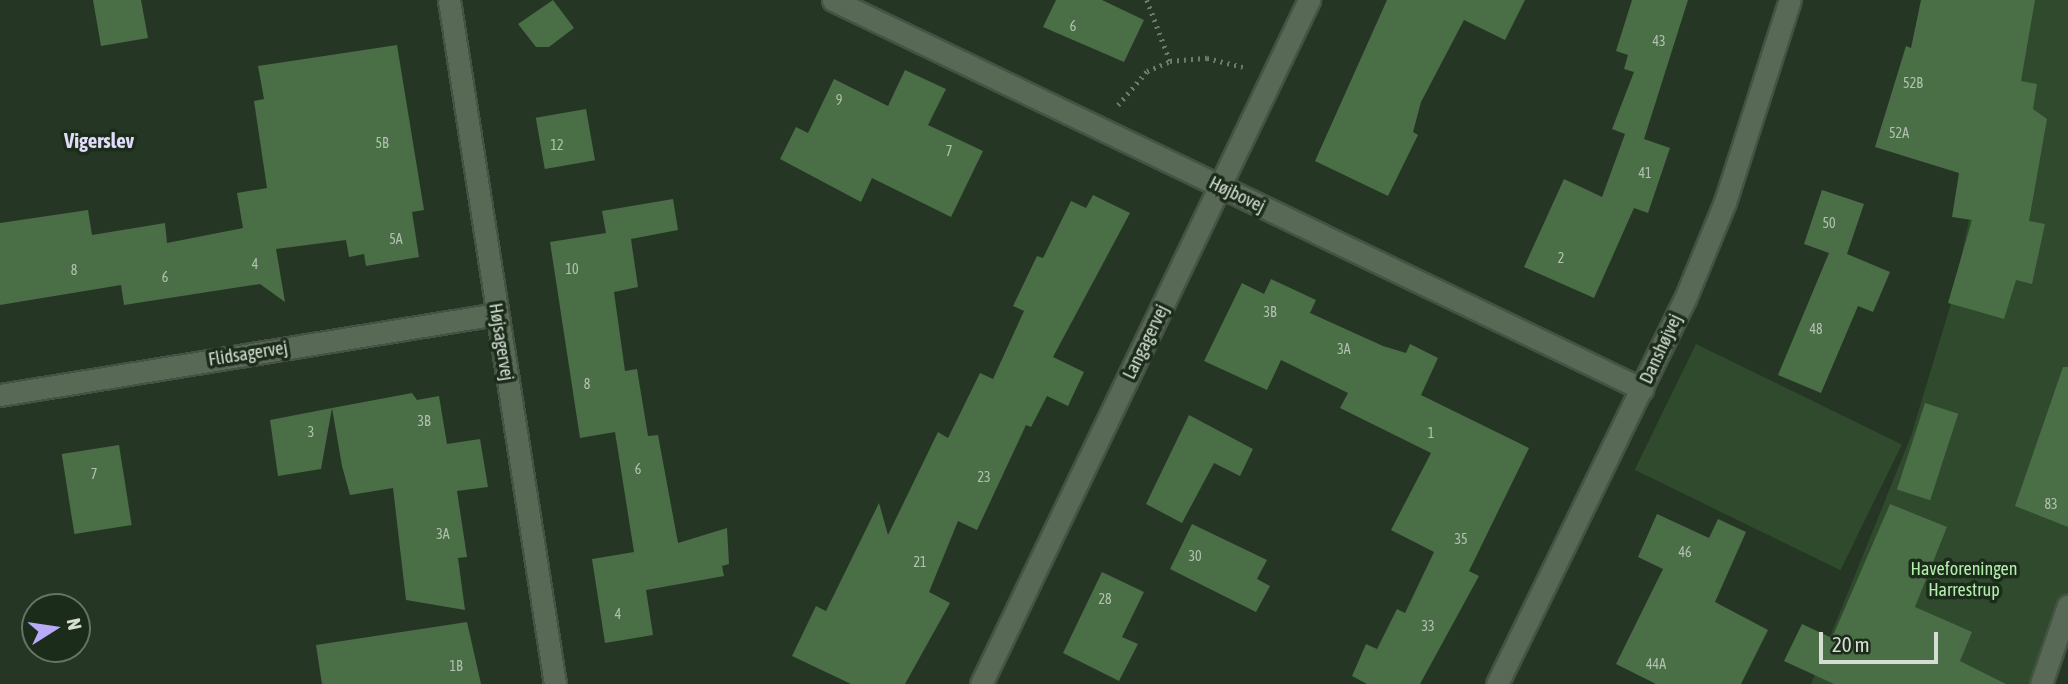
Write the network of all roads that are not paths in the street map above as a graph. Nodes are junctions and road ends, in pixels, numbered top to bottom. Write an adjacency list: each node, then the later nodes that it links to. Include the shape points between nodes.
1 (449, 0): 6 (street, Højsagervej)
2 (833, 0): 5 (street, Højbovej)
3 (1309, 0): 5 (street, Langagervej)
4 (1790, 0): 7 (street, Danshøjvej, via 1725,202)
5 (1220, 187): 7 (street, Højbovej); 11 (street, Langagervej)
6 (497, 314): 8 (street, Flidsagervej); 10 (street, Højsagervej)
7 (1642, 390): 12 (street, Danshøjvej)
8 (0, 395)
9 (2068, 606): 13 (street)
10 (555, 684)
11 (982, 684)
12 (1497, 684)
13 (2041, 684)

